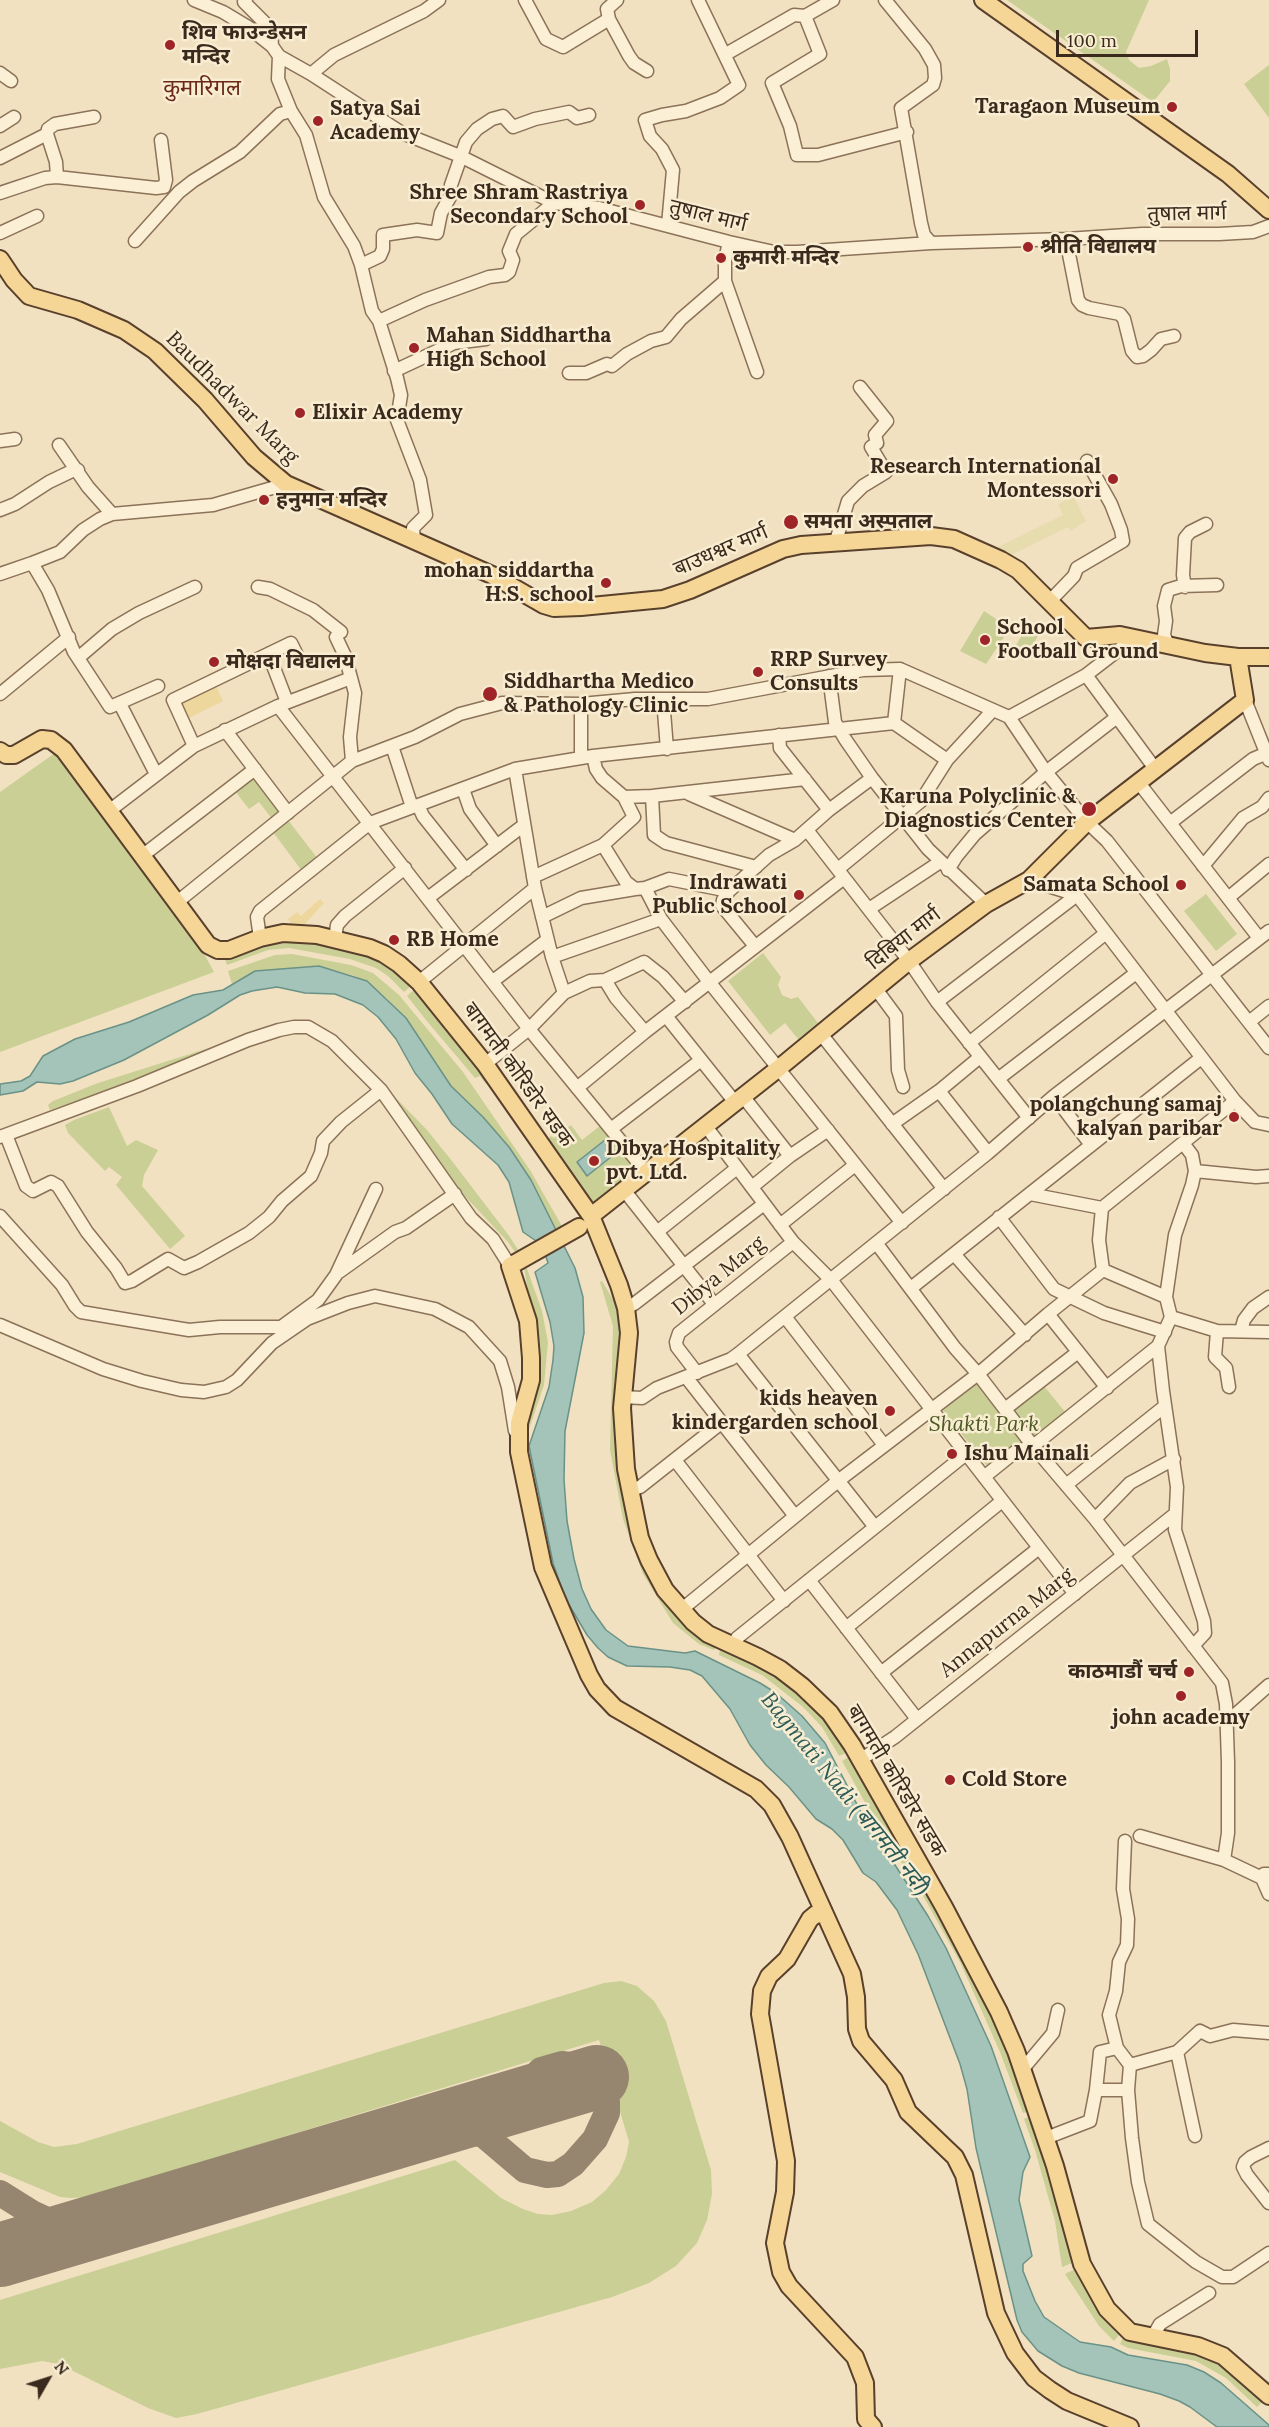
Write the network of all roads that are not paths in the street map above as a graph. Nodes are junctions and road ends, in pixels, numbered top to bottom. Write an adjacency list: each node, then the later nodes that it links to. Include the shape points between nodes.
1 (194, 0): 12 (street, तुषाल मार्ग, via 223,12)
2 (246, 0): 12 (street, via 271,29)
3 (439, 0): 16 (street, via 334,55)
4 (525, 0): 11 (street, via 546,39 562,47)
5 (617, 0): 11 (street, via 607,9)
6 (698, 0): 13 (street, via 718,46)
7 (833, 0): 10 (street)
8 (885, 0): 23 (street, via 934,65 933,85 901,108)
9 (983, 0): 31 (main road, via 1228,174)
10 (806, 16): 13 (street, via 794,15); 23 (street, via 820,54 772,83 797,155 818,155)
11 (609, 19): 14 (street, via 634,63)
12 (275, 51): 16 (street, तुषाल मार्ग); 18 (street, via 278,79)
13 (726, 54): 33 (street, via 739,85 733,91 686,111 645,120 650,136 662,148 673,170)
14 (647, 71)
15 (0, 73): 17 (street)
16 (311, 74): 26 (street, तुषाल मार्ग, via 402,133)
17 (11, 81)
18 (291, 111): 37 (street, via 280,114 240,152 179,192); 41 (street, via 306,135 324,197)
19 (588, 115): 26 (street, via 577,118 569,112 513,127 501,116 477,129)
20 (14, 117): 22 (street)
21 (94, 117): 24 (street, via 55,124)
22 (0, 126)
23 (907, 132): 39 (street, via 921,223)
24 (47, 134): 27 (street); 28 (street)
25 (162, 141): 28 (street, via 164,187)
26 (460, 156): 30 (street, तुषाल मार्ग); 41 (street, via 437,234 417,230 383,235 380,256)
27 (0, 158)
28 (57, 177): 29 (street)
29 (0, 193)
30 (554, 203): 33 (street, तुषाल मार्ग, via 599,208); 43 (street, via 516,234 509,251 513,260 505,275 424,300)
31 (1269, 210)
32 (37, 216): 35 (street)
33 (668, 225): 38 (street, तुषाल मार्ग)
34 (1269, 226): 36 (street, तुषाल मार्ग, via 1253,232)
35 (0, 233)
36 (1066, 239): 39 (street, तुषाल मार्ग); 44 (street, via 1078,300 1089,308 1120,314 1137,357 1161,339)
37 (135, 242)
38 (729, 243): 39 (street, तुषाल मार्ग, via 774,252 797,252); 42 (street)
39 (931, 243)
40 (0, 259): 55 (main road, Baudhadwar Marg, via 29,296 78,310 124,330 155,351 205,400 254,458)
41 (362, 265): 43 (street, via 372,311)
42 (725, 281): 47 (street); 48 (street, via 666,337 651,341 612,366)
43 (379, 321): 46 (street)
44 (1174, 336)
45 (486, 339): 46 (street, via 454,343)
46 (394, 371): 59 (street, via 401,395 397,420 420,480 426,515 413,528)
47 (758, 372)
48 (569, 373)
49 (860, 387): 60 (street, via 887,421 875,435 877,443 871,447 886,472 848,501)
50 (15, 439): 51 (street)
51 (0, 441)
52 (59, 446): 54 (street)
53 (1088, 461): 67 (street, via 1111,504 1123,541 1077,568)
54 (78, 470): 56 (street); 57 (street)
55 (286, 484): 57 (street, via 213,505); 59 (main road, Baudhadwar Marg)
56 (0, 510)
57 (111, 514): 61 (street, via 83,530 60,552)
58 (1206, 524): 66 (street, via 1185,538)
59 (414, 540): 60 (main road, बाउधश्वर मार्ग, via 554,608 663,599 783,549)
60 (836, 541): 67 (main road, बाउधश्वर मार्ग, via 932,536 954,539 1018,570)
61 (32, 563): 62 (street); 68 (street)
62 (0, 574)
63 (1217, 585): 66 (street)
64 (195, 587): 72 (street, via 138,613)
65 (258, 587): 79 (street, via 313,610 339,635)
66 (1185, 587): 70 (street, via 1168,590 1164,635)
67 (1049, 602): 69 (main road, बाउधश्वर मार्ग, via 1086,638)
68 (69, 637): 72 (street); 81 (street)
69 (1130, 638): 70 (main road, बाउधश्वर मार्ग); 77 (street)
70 (1168, 645): 73 (main road, बाउधश्वर मार्ग)
71 (269, 655): 75 (street, via 291,643); 85 (street); 94 (street, via 173,700)
72 (78, 657): 84 (street, via 107,705)
73 (1238, 657): 74 (main road, बाउधश्वर मार्ग); 83 (main road)
74 (1269, 657)
75 (300, 661)
76 (900, 669): 78 (street); 87 (street); 90 (street)
77 (1086, 675): 88 (street); 89 (street)
78 (829, 676): 82 (street, via 708,699); 91 (street)
79 (351, 678): 85 (street); 101 (street, via 355,693 350,737)
80 (158, 686): 84 (street)
81 (0, 694)
82 (663, 699): 86 (street); 96 (street)
83 (1245, 700): 99 (street); 104 (main road, दिबिया मार्ग)
84 (120, 704): 106 (street)
85 (282, 704): 92 (street); 107 (street)
86 (581, 704): 95 (street, via 502,703 460,714); 98 (street)
87 (993, 710): 88 (street); 100 (street)
88 (1009, 717): 105 (street)
89 (1117, 717): 104 (street); 105 (street)
90 (894, 723): 91 (street); 100 (street)
91 (839, 729): 93 (street); 108 (street)
92 (225, 730): 94 (street); 102 (street)
93 (779, 735): 96 (street); 109 (street, via 780,748)
94 (194, 746): 106 (street)
95 (392, 746): 101 (street); 116 (street)
96 (667, 749): 98 (street)
97 (0, 752): 118 (main road, via 14,755 38,740 51,740 64,750)
98 (587, 757): 103 (street); 114 (street, via 602,778)
99 (1268, 757): 122 (street, via 1253,759)
100 (947, 760): 120 (street, via 921,801)
101 (352, 761): 107 (street)
102 (255, 769): 119 (street); 129 (street)
103 (515, 769): 111 (street); 124 (street)
104 (1156, 770): 110 (main road, दिबिया मार्ग)
105 (1046, 772): 121 (street); 131 (street)
106 (156, 774): 118 (street)
107 (333, 777): 119 (street); 123 (street)
108 (872, 778): 117 (street); 120 (street)
109 (805, 779): 112 (street); 117 (street)
110 (1139, 783): 121 (main road, दिबिया मार्ग); 122 (street)
111 (463, 789): 116 (street); 128 (street, via 470,809)
112 (686, 793): 113 (street); 126 (street)
113 (652, 796): 114 (street); 133 (street, via 654,835 666,843)
114 (624, 797): 127 (street, via 634,817)
115 (1269, 798): 132 (street, via 1243,818)
116 (415, 806): 123 (street); 135 (street)
117 (829, 810): 125 (street)
118 (109, 811): 129 (main road)
119 (288, 813): 144 (street)
120 (904, 816): 131 (street); 136 (street)
121 (1088, 822): 137 (main road, दिबिया मार्ग); 159 (street)
122 (1170, 822): 132 (street)
123 (370, 823): 134 (street); 151 (street, via 260,910)
124 (524, 825): 128 (street); 138 (street)
125 (807, 830): 126 (street); 136 (street)
126 (795, 840): 133 (street)
127 (603, 845): 138 (street); 139 (street, via 627,882)
128 (497, 846): 135 (street)
129 (142, 856): 144 (main road)
130 (1269, 864): 143 (street)
131 (944, 866): 145 (street); 146 (street)
132 (1203, 866): 143 (street)
133 (756, 867): 140 (street)
134 (405, 868): 142 (street); 152 (street, via 345,916 337,925)
135 (466, 870): 142 (street)
136 (841, 873): 146 (street); 155 (street)
137 (1029, 880): 141 (street); 145 (main road, दिबिया मार्ग)
138 (534, 882): 147 (street); 154 (street)
139 (640, 888): 140 (street, via 669,879); 147 (street, via 581,898); 148 (street)
140 (729, 891): 155 (street, via 722,906)
141 (1077, 895): 149 (street); 167 (street)
142 (428, 898): 154 (street)
143 (1228, 898): 150 (street)
144 (176, 903): 151 (main road, बागमती कोरिडोर सडक, via 204,942 223,951)
145 (986, 904): 157 (main road, दिबिया मार्ग)
146 (869, 909): 157 (street)
147 (542, 916): 153 (street)
148 (661, 919): 156 (street); 163 (street)
149 (1106, 933): 158 (street); 175 (street)
150 (1264, 935): 159 (street)
151 (260, 938): 152 (main road, बागमती कोरिडोर सडक, via 282,933)
152 (335, 939): 162 (main road, बागमती कोरिडोर सडक, via 384,954)
153 (547, 940): 156 (street); 161 (street)
154 (465, 945): 161 (street); 162 (street)
155 (755, 946): 163 (street)
156 (552, 957): 165 (street)
157 (909, 961): 164 (main road, दिबिया मार्ग); 167 (street)
158 (1136, 973): 169 (street); 182 (street)
159 (1212, 975): 169 (street); 171 (street)
160 (605, 980): 165 (street, via 590,981); 166 (street, via 644,962); 173 (street)
161 (493, 981): 172 (street)
162 (418, 982): 180 (main road, बागमती कोरिडोर सडक)
163 (710, 983): 166 (street); 181 (street)
164 (876, 989): 174 (main road, दिबिया मार्ग); 183 (street, via 896,1016 898,1070)
165 (564, 993): 172 (street)
166 (685, 1002): 170 (street)
167 (938, 1002): 175 (street)
168 (1269, 1006): 171 (street)
169 (1165, 1010): 178 (street); 187 (street)
170 (666, 1016): 173 (street); 179 (street)
171 (1249, 1022): 176 (street)
172 (529, 1029): 180 (street); 184 (street)
173 (645, 1032): 184 (street)
174 (821, 1034): 181 (main road, दिबिया मार्ग); 191 (street)
175 (969, 1043): 177 (street)
176 (1269, 1048)
177 (980, 1057): 182 (street); 186 (street)
178 (1201, 1058): 189 (street); 198 (street)
179 (701, 1060): 188 (street); 194 (street)
180 (485, 1064): 216 (main road, बागमती कोरिडोर सडक)
181 (779, 1068): 188 (main road, दिबिया मार्ग); 195 (street)
182 (998, 1079): 190 (street)
183 (903, 1087)
184 (577, 1088): 194 (street)
185 (381, 1090): 196 (street, via 332,1041 308,1027 294,1027 248,1040); 196 (street, via 323,1141 311,1176 249,1233 184,1268 168,1259 125,1283 58,1186 51,1182 33,1191 26,1186); 210 (street)
186 (939, 1091): 191 (street); 199 (street)
187 (1054, 1096): 190 (street); 198 (street)
188 (738, 1098): 192 (main road, दिबिया मार्ग); 200 (street)
189 (1235, 1101): 193 (street, via 1255,1122); 197 (street)
190 (1029, 1118): 199 (street)
191 (892, 1124): 208 (street)
192 (705, 1125): 202 (street); 204 (main road, दिबिया मार्ग)
193 (1269, 1125)
194 (611, 1129): 204 (street)
195 (828, 1130): 200 (street); 201 (street)
196 (3, 1136)
197 (1183, 1143): 203 (street, via 1192,1155); 213 (street)
198 (1091, 1145): 211 (street)
199 (988, 1153): 208 (street)
200 (790, 1156): 206 (street)
201 (855, 1165): 217 (street); 218 (street)
202 (737, 1168): 206 (street); 219 (street)
203 (1195, 1171): 205 (street); 230 (street, via 1175,1235)
204 (646, 1172): 209 (main road, दिबिया मार्ग)
205 (1269, 1176)
206 (752, 1188): 212 (street)
207 (376, 1189): 226 (street)
208 (944, 1189): 217 (street)
209 (624, 1190): 216 (main road, दिबिया मार्ग); 219 (street)
210 (455, 1194): 224 (street); 226 (street)
211 (1030, 1194): 213 (street); 215 (street)
212 (764, 1204): 218 (street); 223 (street, Dibya Marg)
213 (1102, 1208): 225 (street, via 1099,1240)
214 (0, 1216): 226 (street, via 62,1285 75,1306 91,1315 189,1330 281,1327 318,1300)
215 (999, 1217): 222 (street); 229 (street, via 1054,1289)
216 (585, 1221): 224 (main road, दिबिया मार्ग); 233 (main road, बागमती कोरिडोर सडक, via 612,1267)
217 (902, 1222): 221 (street)
218 (780, 1225): 220 (street)
219 (657, 1232): 223 (street)
220 (793, 1242): 227 (street); 232 (street, Dibya Marg)
221 (877, 1244): 227 (street); 228 (street)
222 (954, 1254): 228 (street); 242 (street)
223 (683, 1265): 232 (street); 233 (street, Dibya Marg)
224 (510, 1266): 257 (main road, via 528,1322 531,1359 531,1380 519,1423)
225 (1103, 1270): 229 (street); 230 (street)
226 (336, 1275)
227 (832, 1281): 236 (street); 253 (street)
228 (911, 1287): 246 (street)
229 (1068, 1297): 234 (street); 240 (street)
230 (1166, 1297): 235 (street)
231 (1269, 1297): 239 (street, via 1253,1308)
232 (714, 1304): 247 (street, Dibya Marg, via 677,1338 677,1347)
233 (626, 1308): 250 (main road, बागमती कोरिडोर सडक, via 629,1333)
234 (1048, 1314): 242 (street); 244 (street)
235 (1172, 1317): 238 (street); 240 (street)
236 (786, 1318): 245 (street); 255 (street)
237 (0, 1325): 257 (street, via 103,1369 181,1390 204,1392 237,1380 285,1333 338,1306 375,1296 435,1309 469,1327 500,1361)
238 (1217, 1331): 239 (street); 248 (street, via 1215,1357 1226,1368)
239 (1241, 1331): 241 (street)
240 (1165, 1332): 243 (street)
241 (1269, 1332)
242 (1025, 1335): 246 (street)
243 (1158, 1346): 249 (street); 251 (street)
244 (1078, 1352): 249 (street); 252 (street)
245 (738, 1354): 247 (street); 262 (street)
246 (978, 1374): 252 (street); 253 (street)
247 (691, 1375): 250 (street, via 642,1398); 254 (street)
248 (1229, 1387)
249 (1107, 1388): 256 (street)
250 (622, 1397): 264 (main road, बागमती कोरिडोर सडक, via 623,1448)
251 (1166, 1406): 259 (street); 263 (street)
252 (1005, 1408): 256 (street)
253 (932, 1409): 255 (street); 258 (street)
254 (721, 1423): 260 (street); 267 (street)
255 (884, 1445): 262 (street)
256 (1033, 1446): 261 (street, via 1015,1452); 263 (street)
257 (519, 1452): 290 (main road, via 543,1567 597,1689 615,1708 765,1797 780,1816)
258 (966, 1454): 261 (street); 269 (street)
259 (1174, 1459): 266 (street, via 1178,1487); 268 (street, via 1130,1483)
260 (675, 1460): 264 (street, via 640,1487); 271 (street)
261 (984, 1477): 265 (street)
262 (838, 1481): 267 (street); 269 (street)
263 (1066, 1485): 268 (street)
264 (630, 1490): 276 (main road, बागमती कोरिडोर सडक, via 649,1560)
265 (1002, 1501): 270 (street); 277 (street)
266 (1175, 1514): 272 (street, Annapurna Marg); 278 (street, via 1175,1530 1204,1621 1205,1634)
267 (795, 1516): 271 (street)
268 (1095, 1520): 272 (street)
269 (874, 1527): 273 (street)
270 (1039, 1548): 274 (street); 280 (street)
271 (748, 1554): 275 (street); 276 (street)
272 (1124, 1557): 274 (street, Annapurna Marg); 278 (street)
273 (809, 1580): 275 (street); 277 (street)
274 (1075, 1594): 282 (street, Annapurna Marg)
275 (784, 1601): 279 (street, via 737,1638)
276 (681, 1610): 279 (main road, बागमती कोरिडोर सडक, via 708,1634)
277 (846, 1628): 280 (street)
278 (1193, 1646): 283 (street, via 1222,1683)
279 (735, 1647): 284 (main road, बागमती कोरिडोर सडक, via 780,1669 818,1700)
280 (881, 1673): 282 (street)
281 (1269, 1685): 283 (street)
282 (918, 1719): 284 (street, Annapurna Marg)
283 (1227, 1722): 287 (street, via 1228,1833)
284 (860, 1760): 296 (main road, बागमती कोरिडोर सडक, via 985,1982)
285 (1140, 1836): 287 (street)
286 (1125, 1841): 293 (street, via 1127,1945 1119,1962 1109,2015)
287 (1224, 1860): 288 (street)
288 (1265, 1876): 289 (street)
289 (1269, 1894)
290 (825, 1915): 307 (main road, via 816,1914 810,1919 787,1959 762,1991 760,2014 786,2161 785,2192 775,2243 781,2272 789,2286 855,2357 865,2383 866,2419); 308 (main road, via 852,1974 861,2041 894,2080 908,2112 955,2157 964,2175 996,2313 1015,2353 1034,2378 1067,2401)
291 (1058, 2010): 296 (street, via 1053,2033)
292 (1269, 2033): 294 (street, via 1233,2030 1210,2036 1200,2031)
293 (1118, 2048): 295 (street); 298 (street, via 1100,2052)
294 (1177, 2052): 295 (street); 299 (street)
295 (1130, 2064): 297 (street)
296 (1022, 2070): 300 (main road, बागमती कोरिडोर सडक)
297 (1128, 2090): 298 (street); 303 (street, via 1138,2182 1149,2224 1196,2262 1222,2277 1233,2277)
298 (1096, 2091): 300 (street, via 1090,2121)
299 (1196, 2136)
300 (1046, 2138): 305 (main road, बागमती कोरिडोर सडक, via 1087,2277 1122,2326)
301 (1269, 2148): 302 (street, via 1251,2157 1243,2167)
302 (1269, 2203)
303 (1269, 2253)
304 (1209, 2293): 305 (street, via 1160,2324)
305 (1152, 2338): 306 (main road, बागमती कोरिडोर सडक, via 1211,2350 1234,2364)
306 (1269, 2396)
307 (873, 2427)
308 (1130, 2427)

